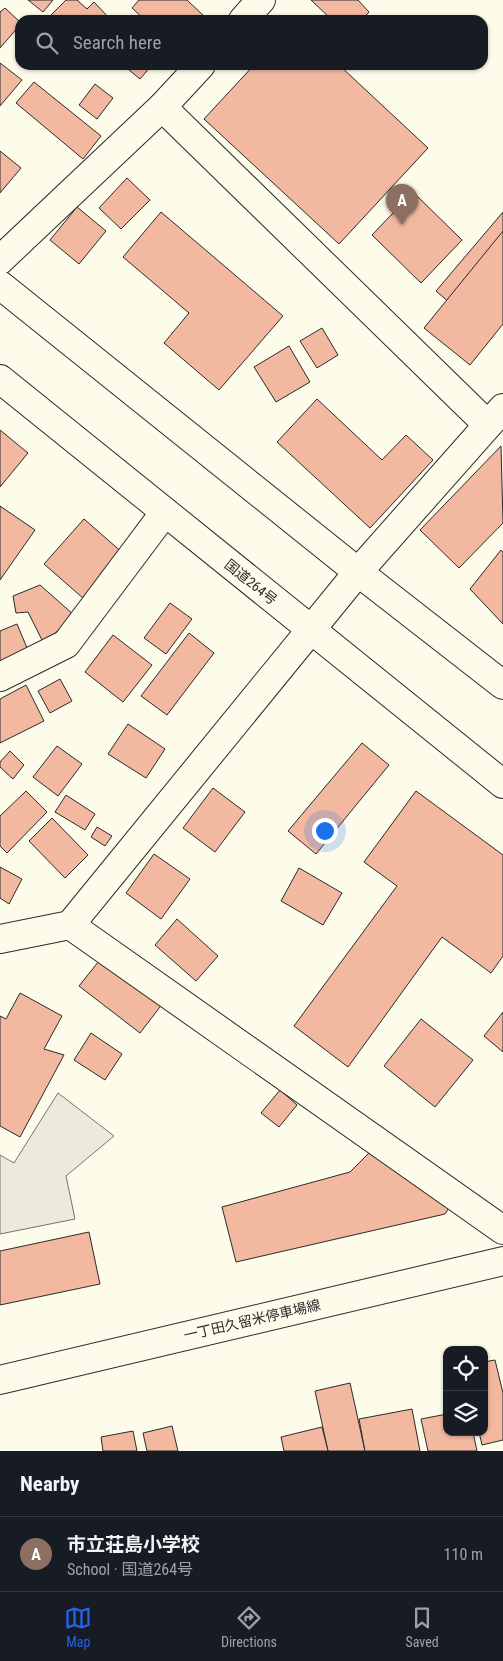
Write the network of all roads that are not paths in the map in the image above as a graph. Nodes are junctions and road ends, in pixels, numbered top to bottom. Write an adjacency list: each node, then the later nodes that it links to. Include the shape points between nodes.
1 (261, 0): 2 (main road)
2 (248, 15)
3 (196, 70): 4 (main road)
4 (162, 108): 5 (main road); 8 (main road)
5 (0, 260)
6 (0, 284): 10 (main road)
7 (0, 379): 9 (main road, 国道264号)
8 (495, 417): 10 (main road)
9 (165, 512): 11 (main road, 国道264号); 12 (main road, via 66,644)
10 (358, 572): 11 (main road); 13 (main road)
11 (312, 631): 14 (main road, 国道264号); 15 (main road)
12 (0, 677)
13 (503, 685)
14 (503, 784)
15 (70, 925): 16 (main road); 17 (main road)
16 (0, 939)
17 (503, 1230)
18 (503, 1261): 19 (main road, 一丁田久留米停車場線)
19 (0, 1380)

